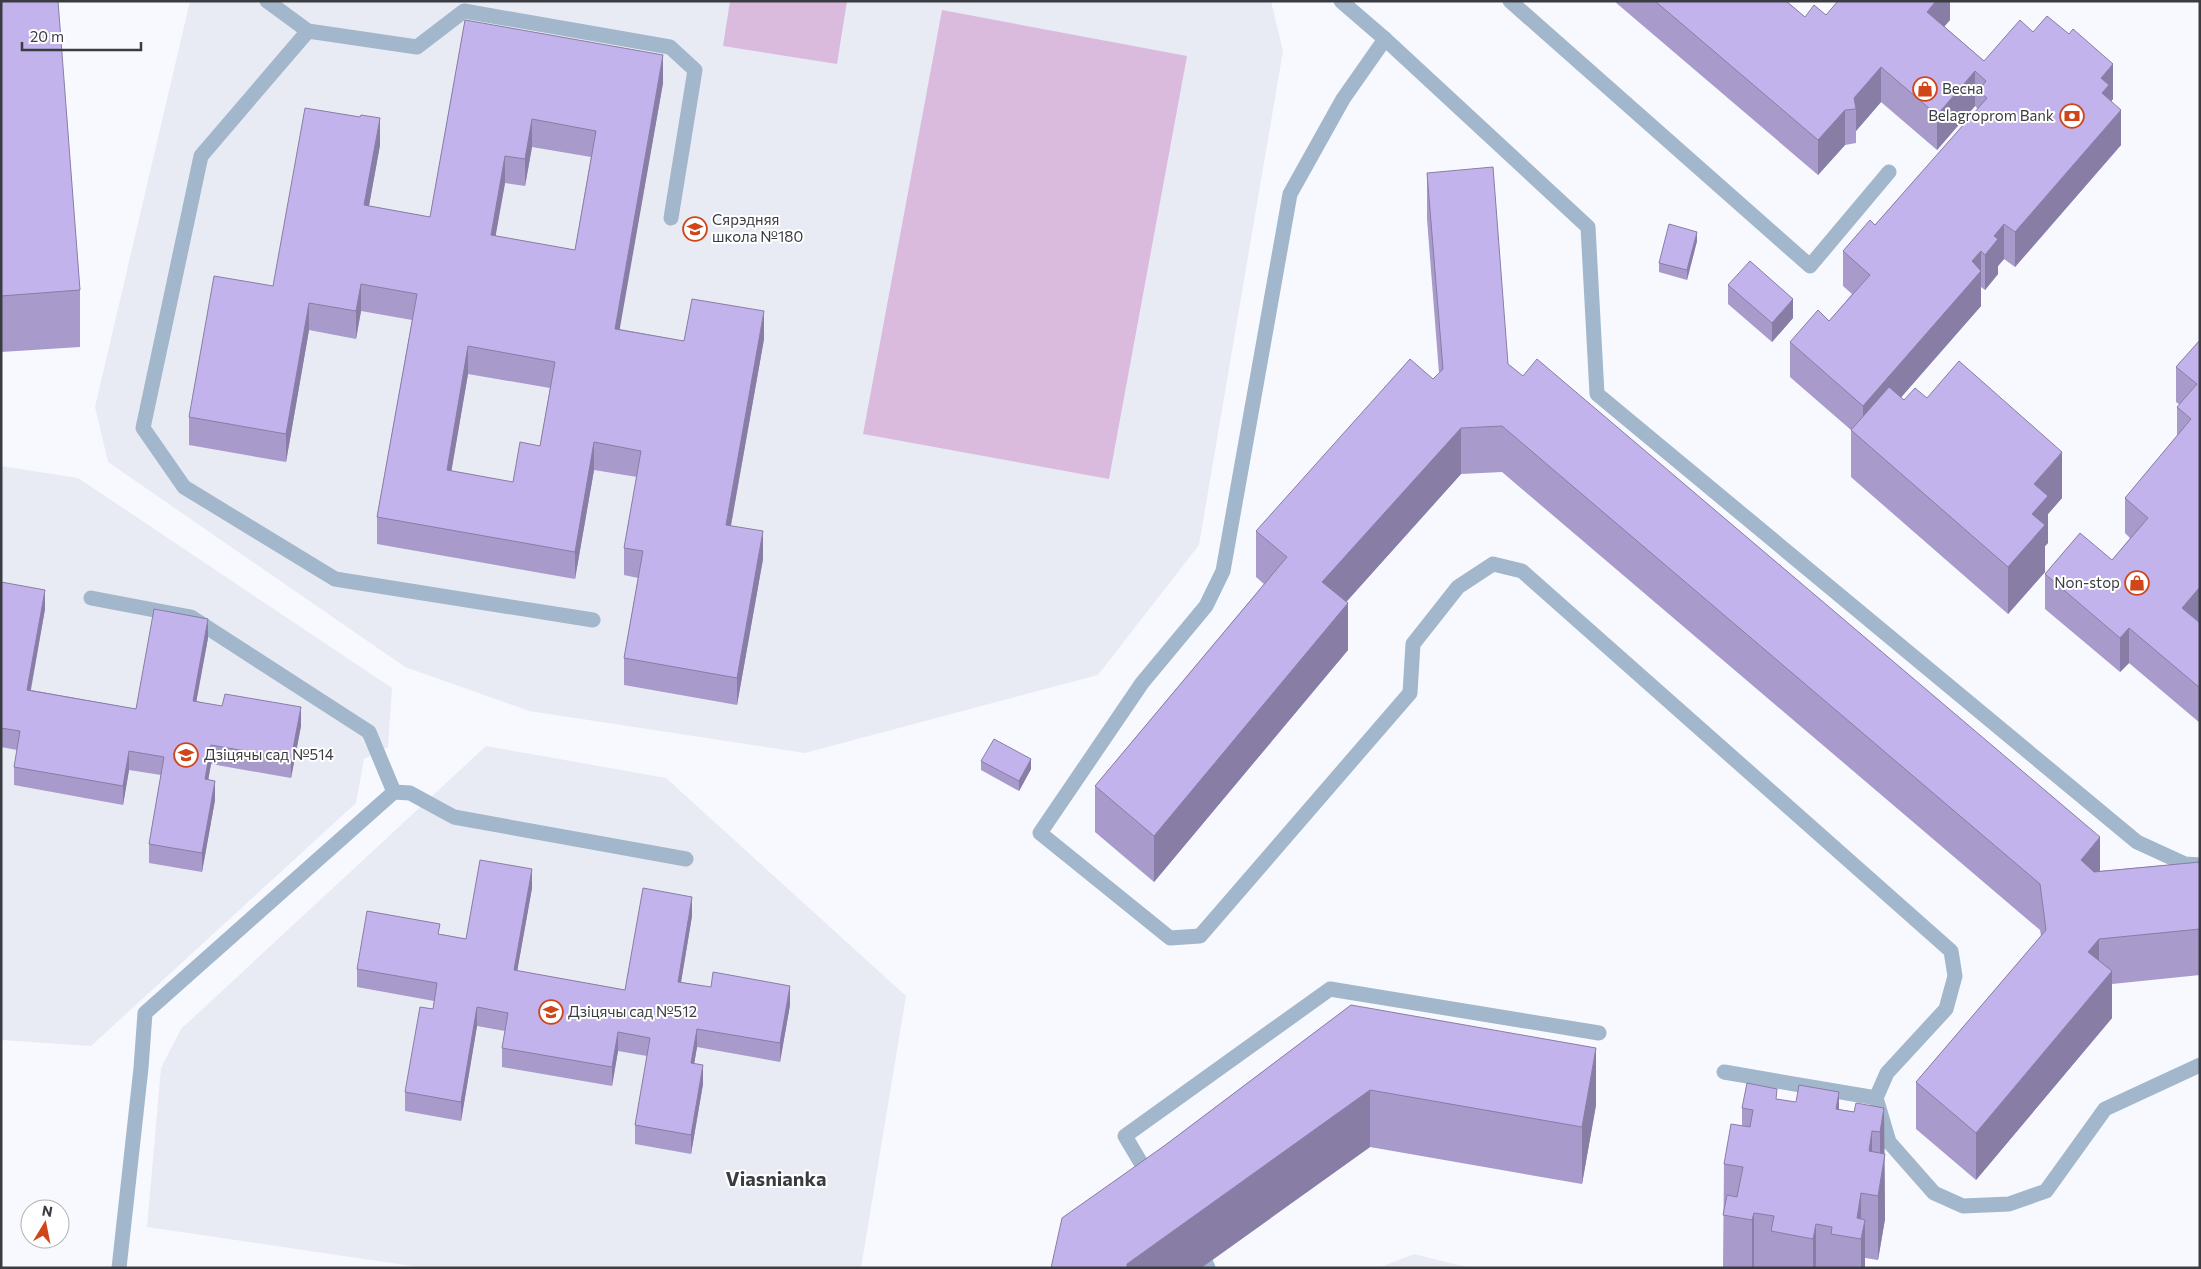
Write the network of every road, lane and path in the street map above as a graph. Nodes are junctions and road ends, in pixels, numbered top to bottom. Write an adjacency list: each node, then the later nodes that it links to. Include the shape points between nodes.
1 (267, 1): 4 (lane)
2 (1340, 1): 5 (lane)
3 (1510, 1): 6 (lane, via 1810,266)
4 (308, 31): 7 (lane, via 417,47 464,11 670,47 695,70); 9 (lane, via 201,156 143,428 184,487 335,579)
5 (1385, 39): 12 (lane, via 1588,227 1597,394 2137,842 2186,864); 16 (lane, via 1343,99 1290,194 1223,571 1206,606 1142,683 1040,833 1170,938 1200,936 1410,693 1413,644 1458,587 1493,564 1522,571 1951,950 1955,976 1946,1010 1887,1073)
6 (1889, 172)
7 (670, 218)
8 (91, 598): 10 (lane, via 191,617 368,732)
9 (593, 620)
10 (394, 792): 11 (lane, via 410,793 454,817); 18 (lane, via 145,1013)
11 (686, 859)
12 (2200, 865)
13 (1599, 1033): 17 (lane, via 1330,989 1125,1136)
14 (2200, 1065): 16 (lane, via 2105,1109 2046,1191 2010,1204 1963,1206 1934,1192 1889,1142)
15 (1724, 1072): 16 (lane)
16 (1876, 1098)
17 (1159, 1194)
18 (119, 1268)

